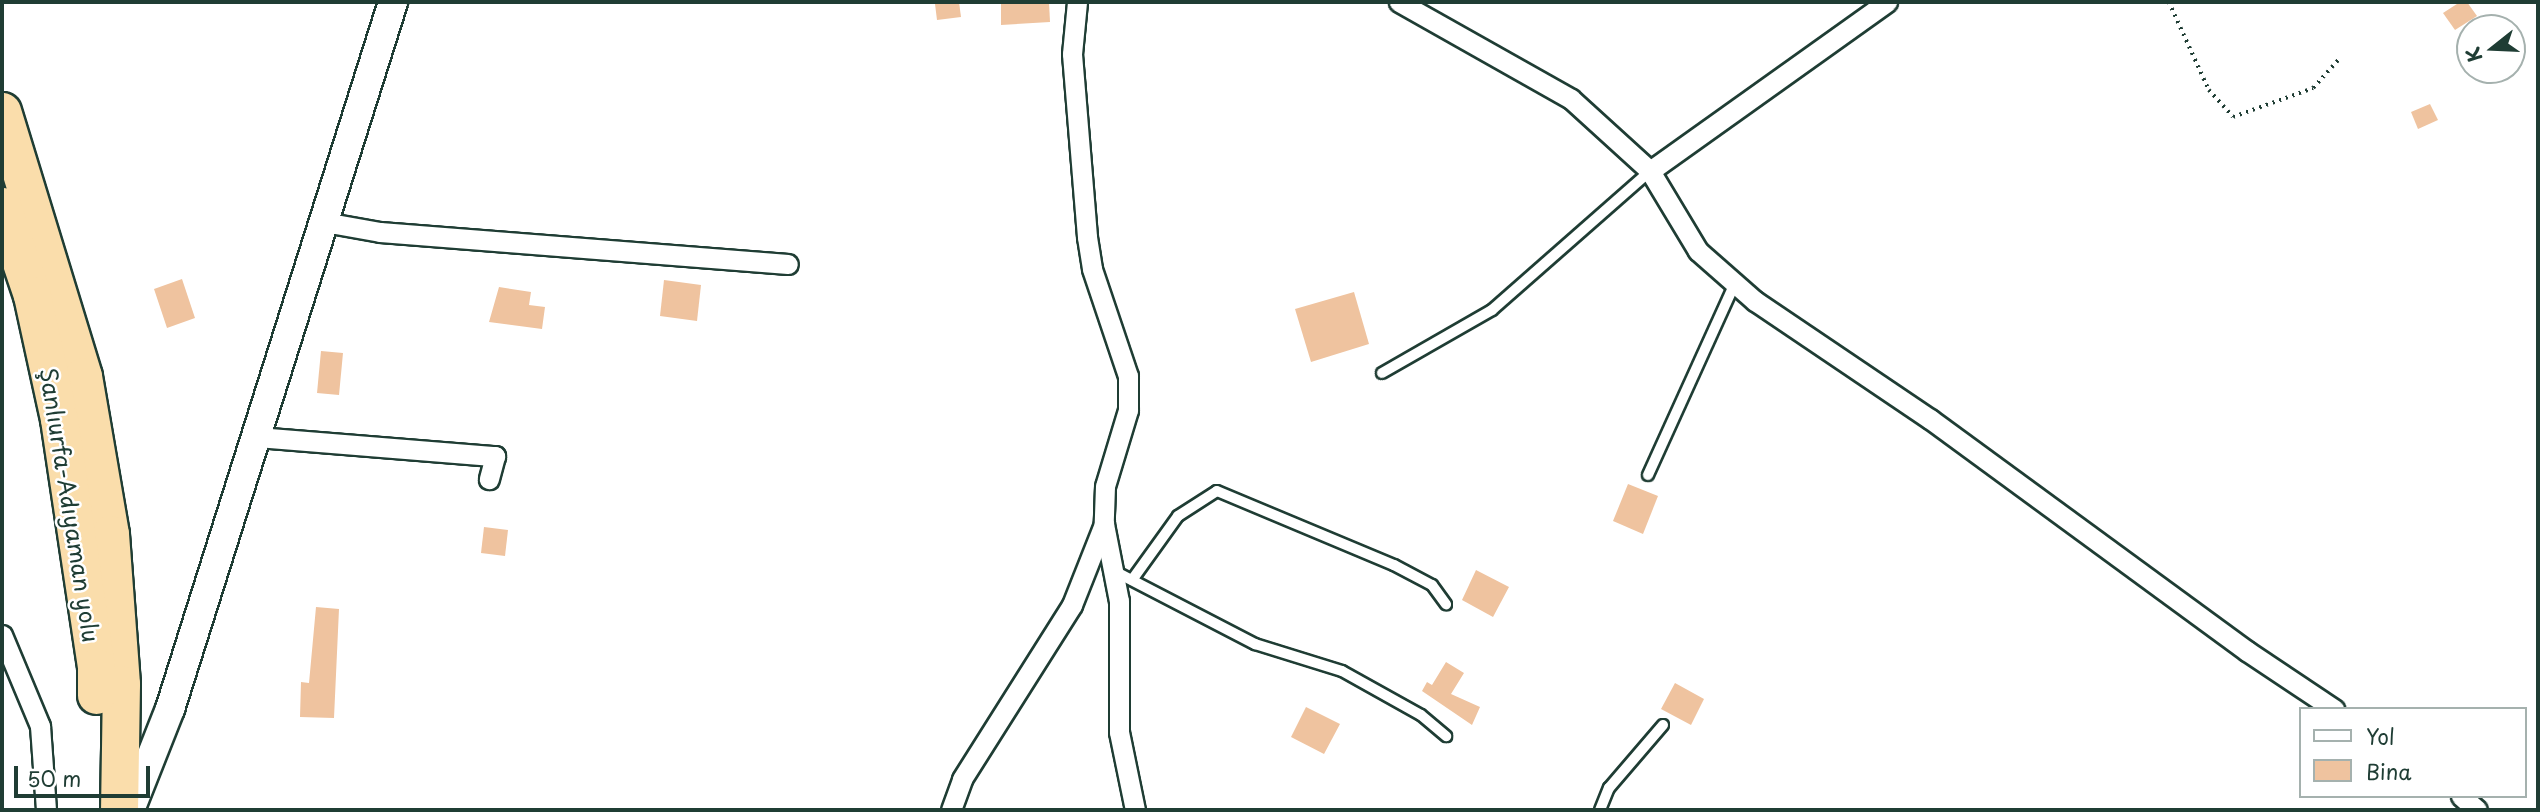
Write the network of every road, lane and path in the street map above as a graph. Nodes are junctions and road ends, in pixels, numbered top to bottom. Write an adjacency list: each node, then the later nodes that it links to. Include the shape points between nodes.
1 (393, 2): 10 (street)
2 (1077, 2): 17 (street, via 1072,54 1087,237 1092,270 1128,376 1128,410 1105,486)
3 (1399, 2): 8 (street, via 1572,99)
4 (1886, 2): 8 (street)
5 (2169, 2): 6 (path, via 2209,90 2233,117 2313,89)
6 (2340, 59)
7 (2, 111): 27 (highway, Şanlıurfa-Adıyaman yolu, via 83,376 110,534 121,684)
8 (1650, 171): 12 (street, via 1698,251); 13 (lane, via 1492,310)
9 (2, 206): 26 (highway, Şanlıurfa-Adıyaman yolu, via 32,295 59,419 96,667)
10 (324, 222): 11 (street, via 380,232); 14 (street)
11 (788, 264)
12 (1735, 283): 15 (lane); 21 (street)
13 (1382, 373)
14 (257, 436): 16 (street, via 495,456); 28 (street, via 170,709)
15 (1648, 475)
16 (489, 479)
17 (1104, 524): 18 (street); 29 (street, via 1072,605 982,746)
18 (1124, 576): 19 (lane, via 1149,562 1178,516 1217,491 1394,565 1432,585); 23 (lane, via 1255,644 1342,671 1421,715); 30 (street, via 1119,732)
19 (1446, 604)
20 (2, 635): 25 (street, via 40,726)
21 (2331, 707)
22 (1663, 725): 31 (lane, via 1609,788)
23 (1446, 736)
24 (2462, 798): 32 (street)
25 (46, 810)
26 (96, 810)
27 (119, 810)
28 (130, 810)
29 (951, 810)
30 (1135, 810)
31 (1600, 810)
32 (2477, 810)

